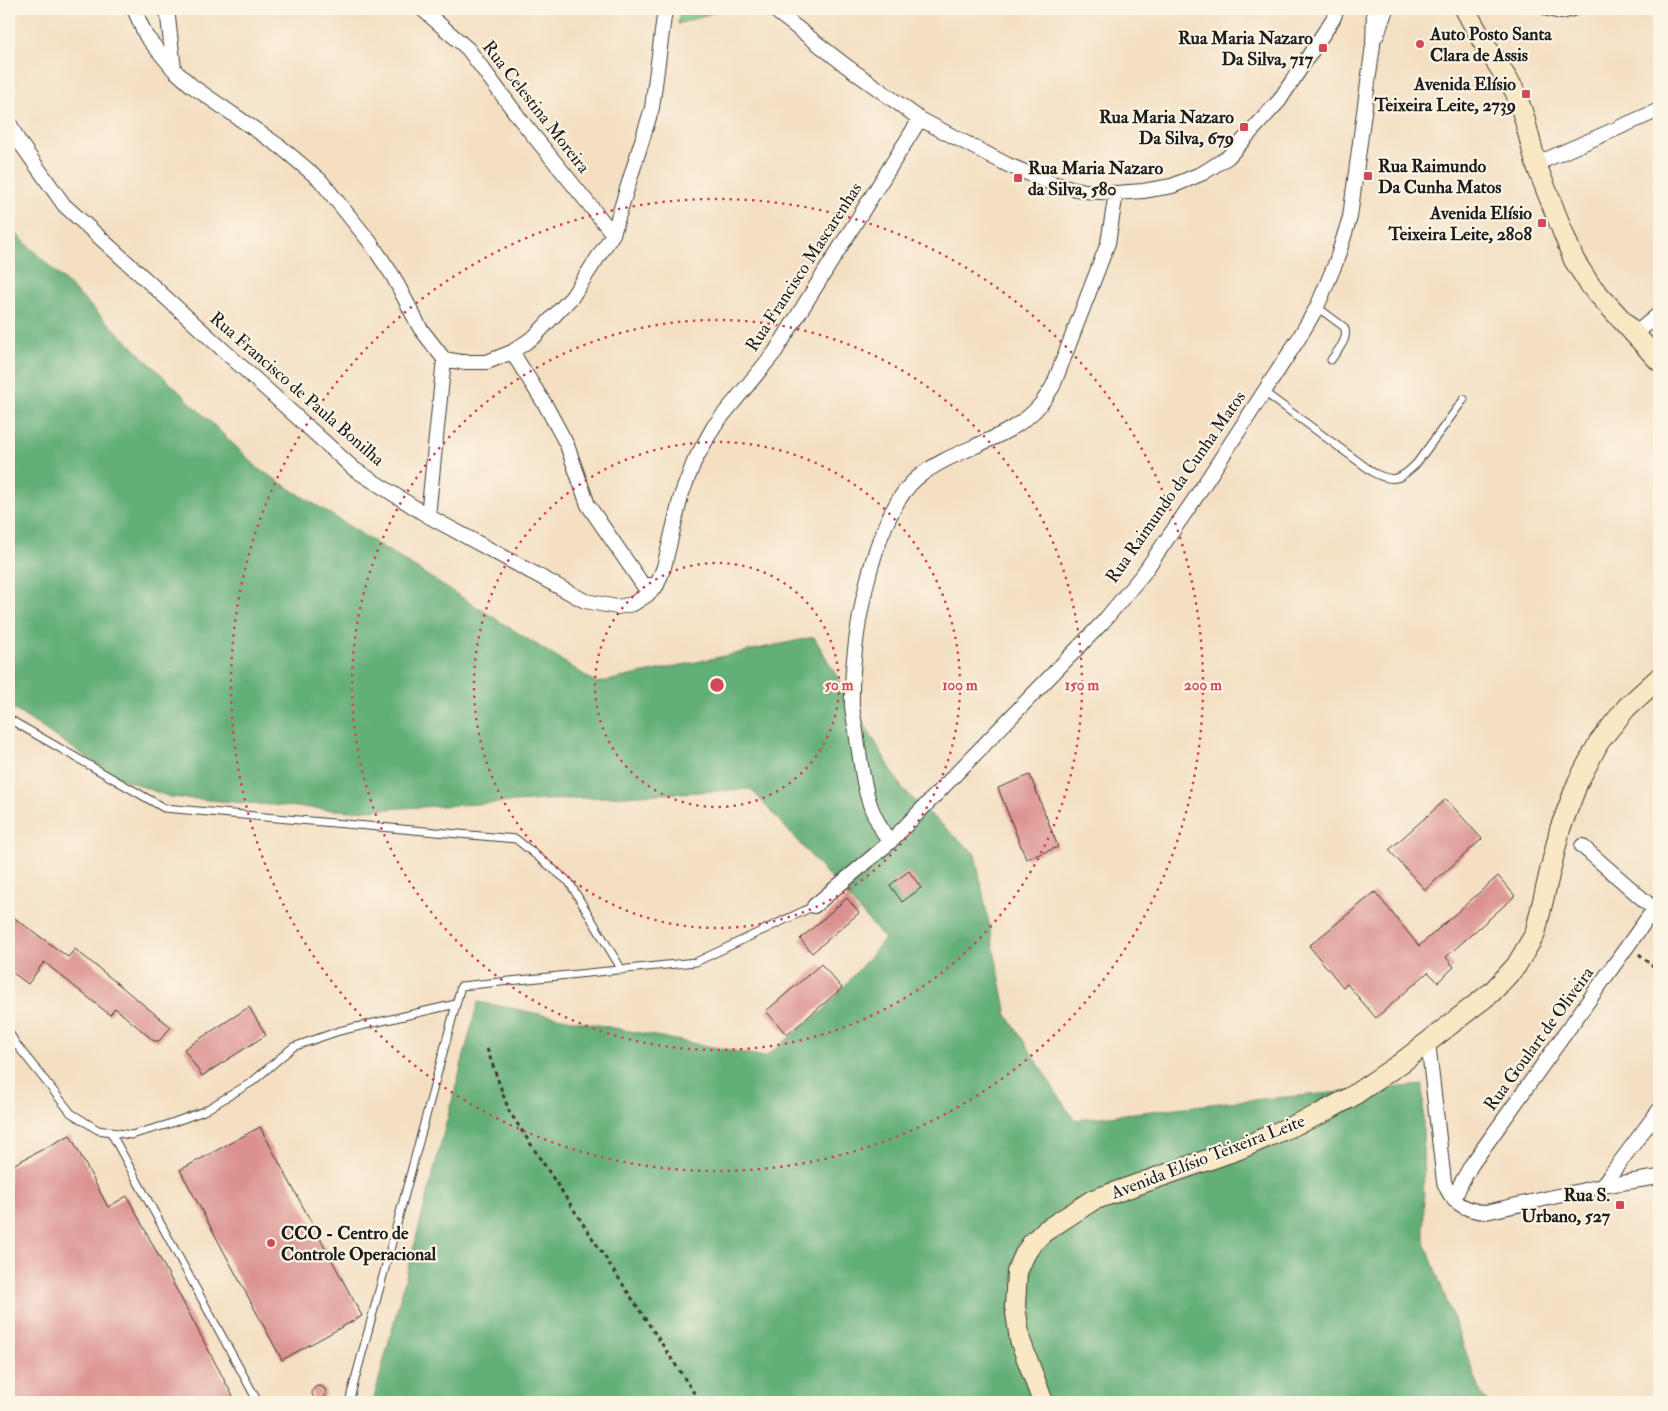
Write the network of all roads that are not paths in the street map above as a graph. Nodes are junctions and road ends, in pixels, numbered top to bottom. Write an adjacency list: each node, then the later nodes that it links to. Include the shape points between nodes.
1 (134, 9): 16 (street, via 146,36)
2 (168, 9): 16 (street)
3 (422, 9): 22 (street, Rua Celestina Moreira, via 468,49)
4 (665, 9): 22 (street, via 652,108)
5 (773, 9): 18 (street)
6 (1348, 9): 13 (street)
7 (1374, 9): 15 (street, Rua Raimundo da Cunha Matos)
8 (1386, 9): 15 (street, Rua Raimundo da Cunha Matos)
9 (1449, 9): 14 (main road)
10 (1465, 9): 14 (main road)
11 (1548, 9): 12 (street, via 1561,12)
12 (1573, 9)
13 (1335, 14): 21 (street, via 1279,101 1228,157 1203,173 1172,186)
14 (1483, 42): 20 (main road, via 1515,91)
15 (1373, 45): 23 (street, Rua Raimundo da Cunha Matos, via 1350,217)
16 (174, 70): 27 (street, via 282,148 320,180 370,242 393,276 420,328)
17 (1659, 110): 20 (street)
18 (920, 119): 21 (street, via 1050,183 1085,191); 33 (street, Rua Francisco Mascarenhas, via 775,352 714,426 698,454 681,496)
19 (9, 122): 32 (street, Rua Francisco de Paula Bonilha, via 64,205 354,469)
20 (1536, 164): 25 (main road, via 1574,260 1590,285)
21 (1116, 193): 37 (street, via 1108,243 1053,386 1040,406 1016,425 933,465 915,479 885,525 868,577 854,660 852,706 865,786)
22 (613, 234): 26 (street, via 572,297 535,336)
23 (1317, 307): 28 (lane, via 1347,332); 30 (street, Rua Raimundo da Cunha Matos)
24 (1659, 314): 25 (street)
25 (1635, 334): 29 (main road)
26 (512, 352): 27 (street, via 487,362); 33 (street, via 567,445 588,505 644,585)
27 (444, 359): 32 (street)
28 (1331, 360)
29 (1659, 361)
30 (1264, 392): 31 (lane, via 1374,473 1396,479 1416,464); 37 (street, Rua Raimundo da Cunha Matos, via 1143,574 1103,622)
31 (1464, 398)
32 (428, 516): 34 (street, Rua Francisco de Paula Bonilha, via 585,601 617,607 633,604)
33 (657, 585): 34 (street, Rua Francisco Mascarenhas)
34 (647, 595)
35 (1659, 678): 44 (main road, Avenida Elísio Teixeira Leite, via 1628,707 1599,742 1578,782 1560,829 1535,934 1516,966 1492,992)
36 (9, 718): 41 (lane, via 164,808 516,839 568,882)
37 (889, 843): 39 (street, Rua Raimundo da Cunha Matos)
38 (1582, 846): 40 (street)
39 (814, 906): 41 (lane, via 696,962)
40 (1657, 906): 49 (street, Rua Goulart de Oliveira, via 1472,1164)
41 (622, 970): 42 (lane, via 461,986)
42 (456, 1004): 46 (lane, via 339,1031 293,1048 252,1082 204,1111 131,1135); 51 (lane)
43 (9, 1032): 46 (lane, via 71,1114 98,1130)
44 (1428, 1042): 49 (street, via 1444,1182); 52 (main road, Avenida Elísio Teixeira Leite, via 1351,1098 1320,1114 1239,1149 1093,1200 1033,1242 1017,1272 1014,1306 1020,1340)
45 (1659, 1110): 48 (street)
46 (110, 1131): 50 (lane)
47 (1659, 1177): 48 (street)
48 (1602, 1186): 49 (street, via 1486,1212 1475,1212)
49 (1454, 1200)
50 (258, 1402)
51 (349, 1402)
52 (1043, 1402)

